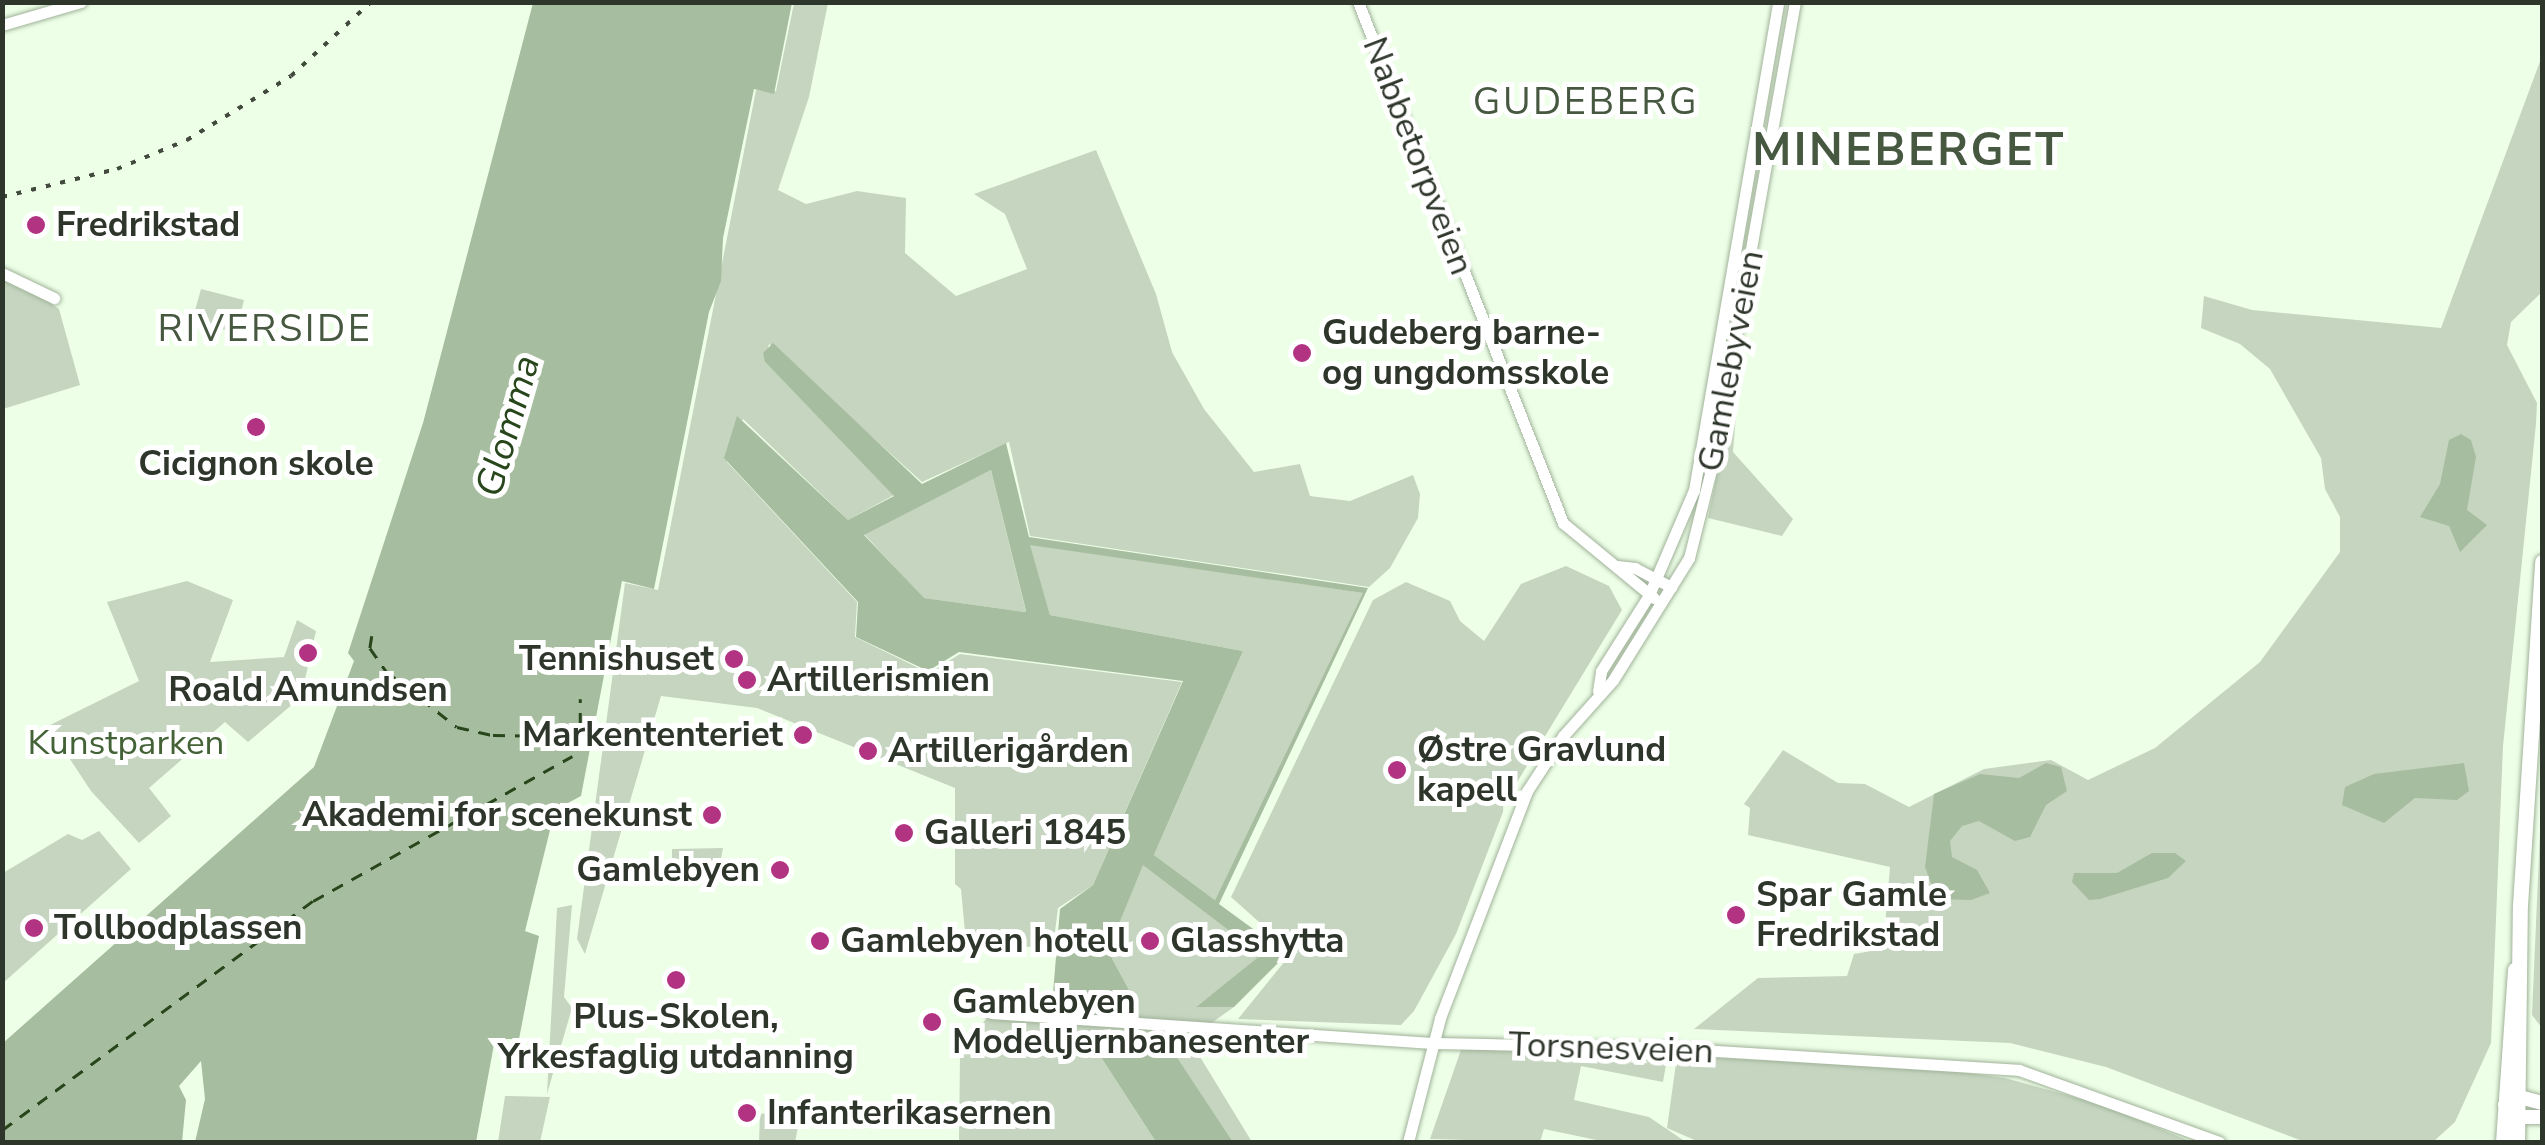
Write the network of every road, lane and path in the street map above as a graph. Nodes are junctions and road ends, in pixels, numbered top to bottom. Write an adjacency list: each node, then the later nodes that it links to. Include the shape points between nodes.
1 (81, 2): 5 (street)
2 (1358, 2): 9 (street, Nabbetorpveien, via 1550,495 1569,532)
3 (1778, 2): 10 (street, Gamlebyveien, via 1697,476)
4 (1795, 2): 11 (street, Gamlebyveien, via 1714,462 1688,558)
5 (2, 24)
6 (2, 273): 7 (street)
7 (54, 298)
8 (2542, 562): 17 (highway)
9 (1616, 566): 10 (street, Nabbetorpveien); 12 (street, Nabbetorpveien)
10 (1656, 579): 11 (street, Nabbetorpveien); 12 (street, Gamlebyveien)
11 (1671, 587): 13 (street, Gamlebyveien)
12 (1649, 594): 13 (street, Nabbetorpveien); 14 (street, Gamlebyveien, via 1602,671)
13 (1662, 602): 14 (street, Gamlebyveien)
14 (1598, 692): 16 (street, Gamlebyveien, via 1527,791)
15 (991, 1012): 16 (street, Torsnesveien)
16 (1436, 1043): 21 (street, Gamlebyveien); 22 (street, Torsnesveien, via 1670,1048 2019,1070)
17 (2512, 1101): 18 (main road); 19 (highway); 23 (highway)
18 (2542, 1103)
19 (2518, 1117): 20 (main road); 24 (highway)
20 (2542, 1117)
21 (1408, 1142)
22 (2219, 1142)
23 (2503, 1142)
24 (2517, 1142)

